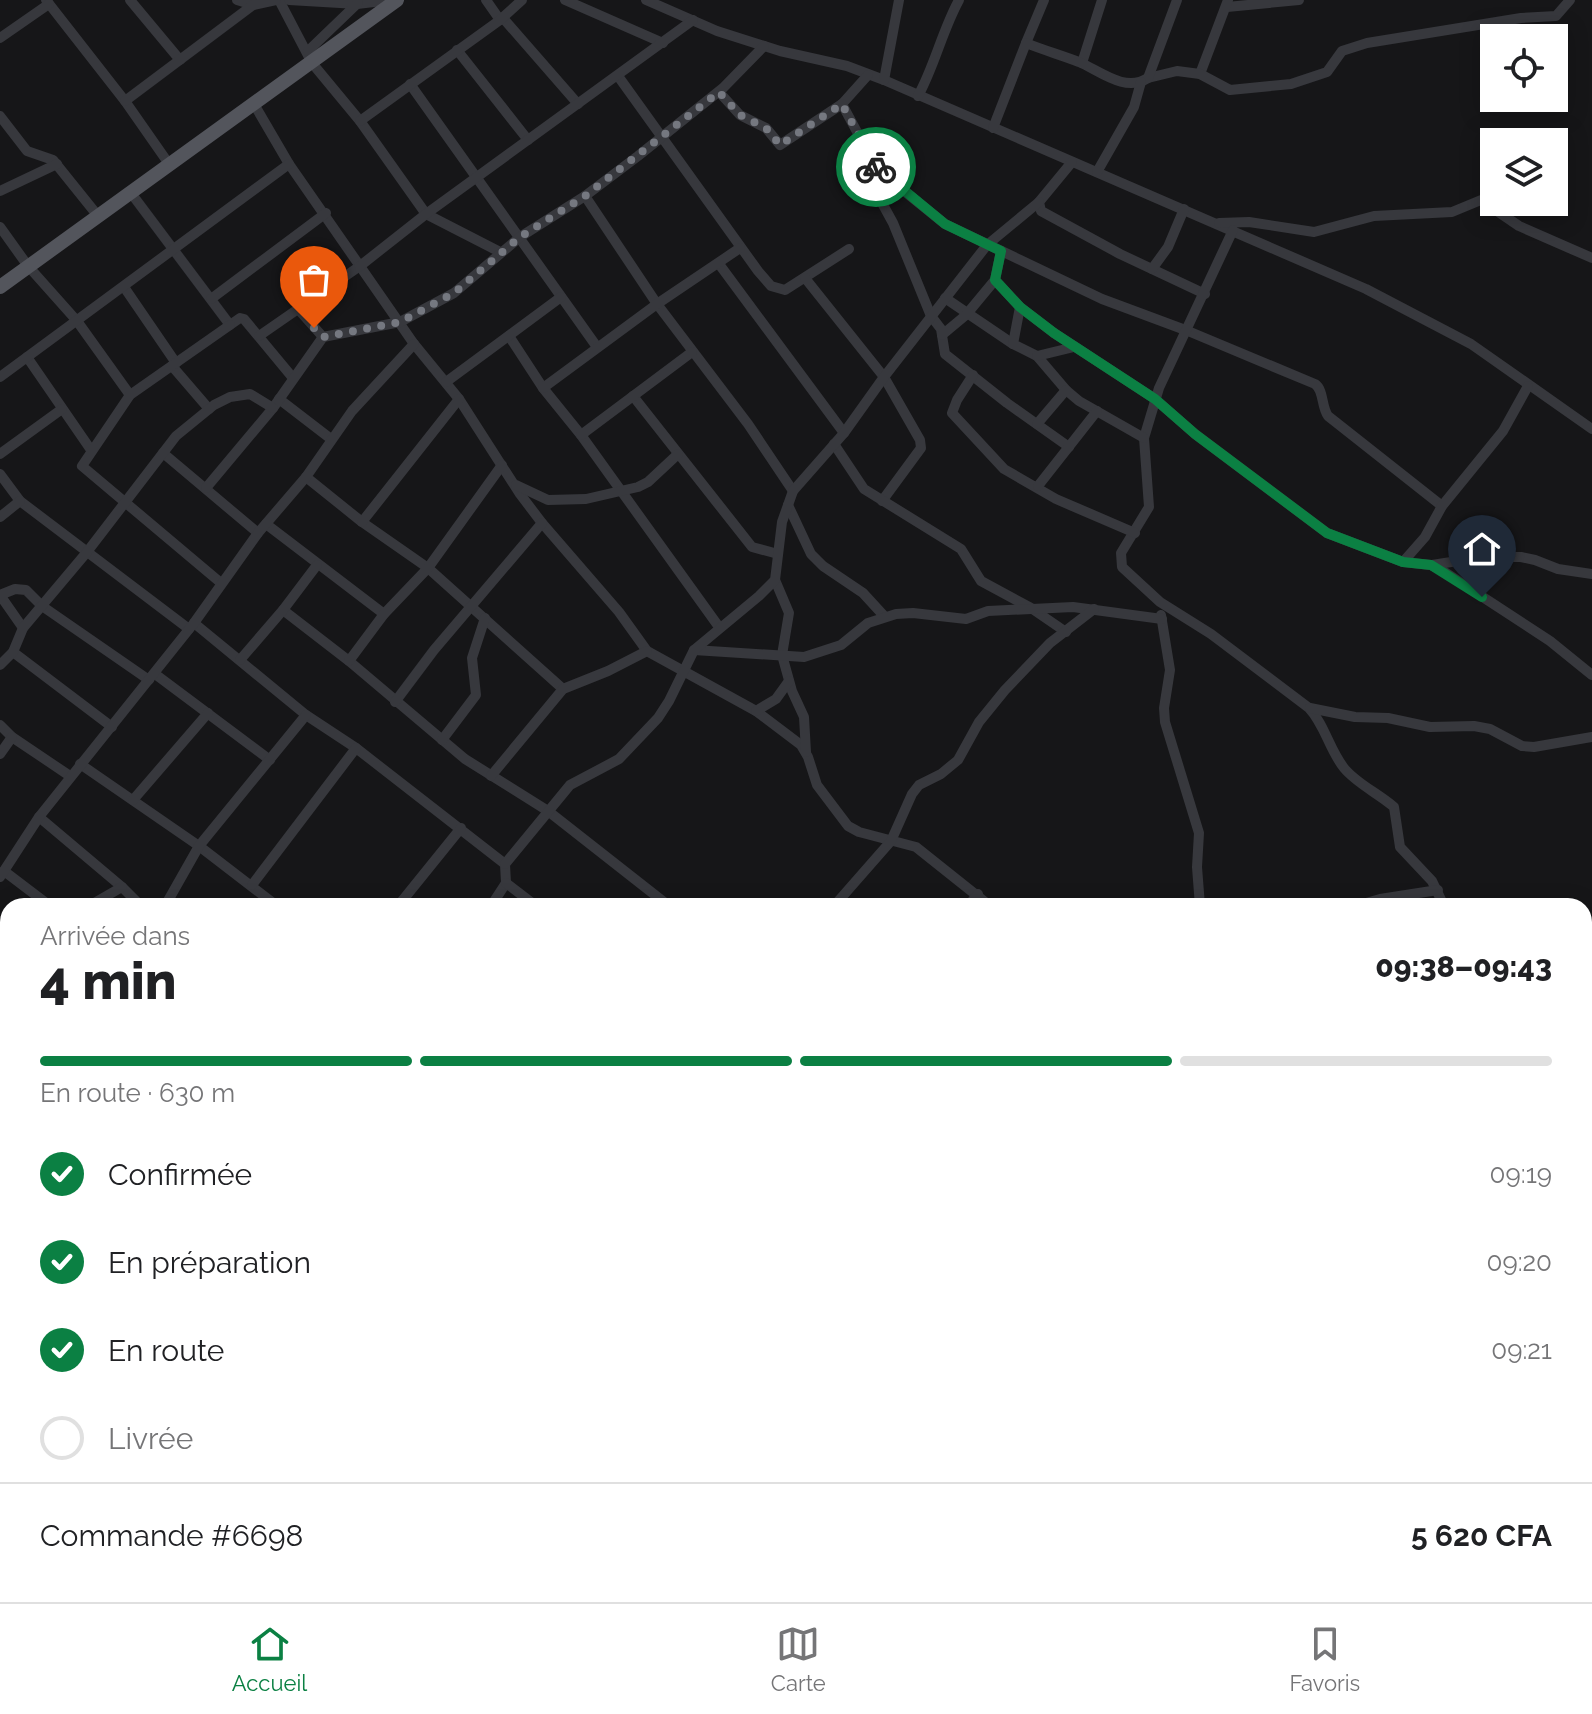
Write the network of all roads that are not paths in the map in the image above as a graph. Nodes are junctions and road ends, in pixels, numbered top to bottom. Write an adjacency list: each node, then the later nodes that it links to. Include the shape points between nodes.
1 (130, 0): 29 (street)
2 (237, 0): 20 (street)
3 (277, 0): 20 (street); 28 (street)
4 (289, 0): 18 (street)
5 (394, 0): 18 (street); 28 (main road)
6 (486, 0): 21 (street)
7 (522, 0): 21 (street)
8 (565, 0): 24 (street)
9 (646, 0): 22 (street)
10 (899, 0): 34 (street)
11 (959, 0): 38 (street)
12 (1044, 0): 25 (street)
13 (1102, 0): 30 (street)
14 (1177, 0): 35 (street)
15 (1299, 0): 19 (street)
16 (1570, 0): 31 (street, via 1556,16 1442,30 1342,51 1327,72 1291,84 1230,90)
17 (47, 2): 23 (street); 39 (street)
18 (358, 2): 28 (street)
19 (1227, 3): 31 (street)
20 (253, 5): 29 (street)
21 (502, 19): 27 (street); 41 (street)
22 (693, 20): 24 (street); 26 (street)
23 (0, 38)
24 (663, 43): 33 (street)
25 (1026, 43): 30 (street); 45 (street)
26 (764, 46): 32 (street); 37 (street)
27 (457, 50): 36 (street); 47 (street)
28 (310, 57): 40 (main road); 44 (street)
29 (180, 60): 39 (street)
30 (1082, 63): 35 (street, via 1115,80)
31 (1200, 74): 35 (street, via 1177,71)
32 (868, 75): 34 (street); 42 (street)
33 (618, 76): 41 (street); 46 (street)
34 (884, 80): 38 (street)
35 (1145, 80): 53 (street)
36 (410, 84): 44 (street); 54 (street)
37 (719, 92): 42 (street, via 780,145); 46 (street)
38 (918, 96): 45 (street)
39 (125, 101): 50 (street)
40 (254, 104): 50 (main road); 51 (street)
41 (578, 104): 47 (street)
42 (842, 104): 52 (street)
43 (0, 116): 49 (street, via 27,151)
44 (360, 121): 61 (street)
45 (993, 128): 48 (street)
46 (662, 135): 57 (street); 68 (street)
47 (528, 140): 54 (street)
48 (1072, 162): 53 (street); 58 (street)
49 (57, 164): 55 (street); 62 (street)
50 (169, 164): 56 (main road)
51 (289, 164): 60 (street); 70 (street)
52 (877, 169): 67 (street, via 935,217); 90 (street, via 876,192)
53 (1097, 172): 59 (street)
54 (477, 178): 61 (street); 66 (street)
55 (0, 191)
56 (131, 193): 62 (main road); 70 (street)
57 (585, 196): 66 (street); 86 (street)
58 (1039, 202): 67 (street); 77 (street, via 1041,211)
59 (1184, 209): 63 (street); 77 (street)
60 (326, 213): 76 (street); 85 (street)
61 (426, 214): 72 (street); 76 (street)
62 (98, 216): 75 (main road)
63 (1215, 223): 65 (street); 73 (street, via 1249,222 1314,232 1374,216 1452,212 1481,200 1519,226)
64 (0, 227): 75 (street)
65 (1233, 230): 82 (street); 112 (street, via 1366,289 1471,344)
66 (520, 237): 72 (street); 83 (street)
67 (987, 245): 71 (street); 84 (street)
68 (740, 248): 74 (street); 78 (street, via 779,290)
69 (849, 249): 78 (street)
70 (175, 250): 81 (street); 85 (street)
71 (1001, 251): 79 (street); 94 (street, via 1102,299)
72 (500, 252): 92 (street, via 454,293)
73 (1592, 258)
74 (719, 264): 86 (street); 125 (street)
75 (28, 266): 80 (main road); 91 (street)
76 (360, 266): 88 (street); 92 (street)
77 (1152, 269): 82 (street)
78 (805, 278): 109 (street)
79 (995, 280): 87 (street); 89 (street)
80 (0, 287)
81 (124, 287): 91 (street); 106 (street)
82 (1205, 294): 94 (street)
83 (561, 297): 97 (street); 101 (street)
84 (945, 298): 89 (street); 90 (street)
85 (211, 299): 93 (street)
86 (657, 304): 101 (street); 103 (street)
87 (1020, 307): 100 (street); 102 (street)
88 (298, 309): 96 (street); 98 (street)
89 (966, 315): 95 (street); 100 (street)
90 (931, 316): 95 (street); 109 (street)
91 (77, 321): 105 (street); 115 (street)
92 (400, 322): 98 (street); 99 (street)
93 (230, 325): 96 (street, via 242,318); 106 (street)
94 (1188, 331): 118 (street); 147 (street, via 1319,386 1328,416)
95 (942, 335): 107 (street, via 945,354)
96 (259, 336): 110 (street)
97 (509, 336): 111 (street); 113 (street)
98 (323, 337): 110 (street)
99 (414, 344): 111 (street); 128 (street)
100 (1013, 344): 104 (street)
101 (597, 347): 113 (street)
102 (1074, 347): 104 (street); 118 (street)
103 (692, 352): 116 (street); 142 (street)
104 (1037, 356): 114 (street)
105 (27, 357): 108 (street); 120 (street)
106 (174, 364): 115 (street); 121 (street)
107 (973, 375): 123 (street); 139 (street, via 952,409 954,419 998,464)
108 (0, 377)
109 (884, 377): 125 (street); 145 (street, via 921,448)
110 (293, 378): 119 (street)
111 (446, 382): 117 (street)
112 (1528, 386): 124 (street); 147 (street, via 1503,431)
113 (543, 388): 126 (street)
114 (1066, 390): 122 (street); 123 (street)
115 (130, 395): 131 (street)
116 (633, 396): 126 (street); 134 (street)
117 (459, 399): 135 (street); 149 (street)
118 (1155, 399): 127 (street); 155 (street, via 1327,533)
119 (276, 403): 121 (street, via 242,393); 128 (street); 140 (street)
120 (62, 409): 131 (street); 133 (street)
121 (209, 409): 132 (street)
122 (1097, 411): 127 (street); 130 (street)
123 (1037, 424): 130 (street)
124 (1592, 429)
125 (844, 433): 129 (street)
126 (581, 435): 141 (street)
127 (1144, 438): 152 (street, via 1149,507)
128 (331, 439): 137 (street)
129 (834, 444): 142 (street); 145 (street, via 859,483)
130 (1069, 447): 139 (street)
131 (91, 450): 144 (street, via 82,468)
132 (163, 453): 140 (street); 144 (street)
133 (0, 454)
134 (678, 454): 141 (street, via 648,482); 154 (street, via 752,547)
135 (502, 465): 138 (street); 158 (street)
136 (0, 474): 143 (street)
137 (306, 477): 149 (street); 151 (street)
138 (515, 484): 141 (street, via 548,500 586,499); 150 (street)
139 (1038, 486): 152 (street)
140 (206, 488): 151 (street)
141 (620, 489): 173 (street)
142 (793, 491): 146 (street)
143 (20, 501): 148 (street); 153 (street)
144 (126, 501): 153 (street); 161 (street)
145 (882, 501): 165 (street, via 961,549 981,581)
146 (788, 505): 154 (street); 169 (street, via 811,554 863,593)
147 (1442, 506): 155 (street)
148 (0, 517)
149 (362, 522): 158 (street)
150 (542, 523): 164 (street); 177 (street)
151 (262, 528): 156 (street); 161 (street)
152 (1135, 533): 162 (street, via 1121,553 1122,567)
153 (87, 552): 163 (street); 172 (street)
154 (778, 554): 160 (street)
155 (1403, 562): 157 (street)
156 (317, 565): 167 (street); 168 (street)
157 (1431, 565): 159 (street, via 1521,557); 184 (street, via 1550,641)
158 (428, 568): 164 (street); 168 (street)
159 (1592, 574)
160 (775, 580): 173 (street); 179 (street, via 789,613)
161 (221, 583): 172 (street)
162 (1160, 602): 171 (street); 189 (street)
163 (42, 606): 174 (street); 174 (street, via 21,588 0,595); 185 (street)
164 (471, 606): 170 (street); 188 (street)
165 (1031, 608): 166 (street); 169 (street, via 988,611 966,619 913,613); 175 (street)
166 (1094, 609): 171 (street); 175 (street)
167 (283, 610): 180 (street); 181 (street)
168 (384, 614): 181 (street)
169 (885, 617): 179 (street, via 868,623 841,645 804,657)
170 (485, 618): 187 (street); 197 (street, via 472,658 476,695)
171 (1162, 619): 230 (street, via 1170,670 1165,722 1199,833)
172 (192, 626): 180 (street); 185 (street)
173 (719, 627): 176 (street)
174 (23, 628): 178 (street)
175 (1066, 632): 209 (street, via 988,709 958,760 919,785)
176 (694, 650): 179 (street); 183 (street)
177 (647, 651): 183 (street); 187 (street)
178 (13, 652): 182 (street); 194 (street)
179 (782, 655): 186 (street)
180 (240, 660): 192 (street)
181 (349, 661): 188 (street)
182 (0, 665)
183 (682, 671): 190 (street); 206 (street, via 658,718 619,759 570,785)
184 (1592, 675)
185 (152, 677): 191 (street); 194 (street)
186 (789, 681): 190 (street, via 776,699); 199 (street, via 804,717)
187 (563, 689): 204 (street)
188 (395, 702): 197 (street)
189 (1309, 708): 196 (street, via 1430,727 1474,726 1522,746); 216 (street, via 1350,775 1394,807 1400,847)
190 (756, 711): 199 (street)
191 (208, 713): 201 (street); 205 (street)
192 (306, 715): 198 (street); 201 (street)
193 (0, 725): 195 (street)
194 (112, 727): 202 (street)
195 (12, 737): 200 (street); 203 (street)
196 (1592, 737)
197 (442, 740): 204 (street)
198 (356, 748): 208 (street); 214 (street)
199 (806, 752): 209 (street, via 817,785 841,819 859,832)
200 (0, 754)
201 (270, 760): 210 (street)
202 (80, 764): 203 (street); 205 (street)
203 (70, 776): 207 (street)
204 (491, 776): 206 (street)
205 (133, 800): 210 (street)
206 (548, 811): 211 (street); 226 (street)
207 (39, 817): 212 (street); 215 (street)
208 (461, 828): 211 (street); 223 (street)
209 (891, 841): 217 (street, via 916,847); 227 (street)
210 (199, 846): 214 (street); 221 (street)
211 (505, 864): 213 (street)
212 (2, 874): 218 (street)
213 (506, 883): 224 (street); 225 (street)
214 (252, 885): 222 (street)
215 (122, 887): 219 (street); 220 (street)
216 (1438, 890): 231 (street); 232 (street)
217 (978, 894): 228 (street); 229 (street)
218 (38, 898)
219 (103, 898)
220 (133, 898)
221 (170, 898)
222 (267, 898)
223 (404, 898)
224 (496, 898)
225 (526, 898)
226 (656, 898)
227 (843, 898)
228 (975, 898)
229 (982, 898)
230 (1199, 898)
231 (1386, 898)
232 (1441, 898)

